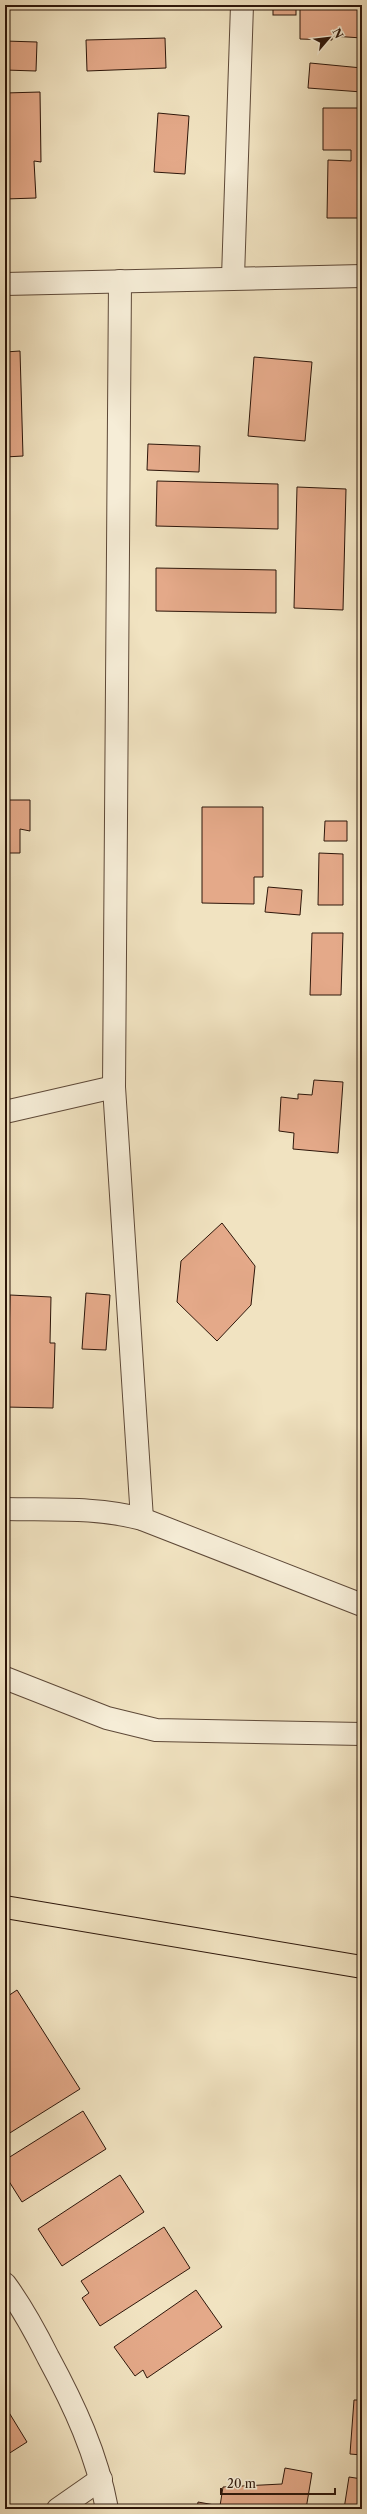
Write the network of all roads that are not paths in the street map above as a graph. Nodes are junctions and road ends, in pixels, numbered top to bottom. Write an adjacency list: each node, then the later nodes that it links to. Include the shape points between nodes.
1 (242, 5): 3 (street)
2 (362, 276): 3 (street)
3 (233, 277): 4 (street)
4 (120, 281): 5 (street); 6 (street)
5 (5, 284)
6 (114, 1087): 7 (street); 9 (street)
7 (5, 1112)
8 (5, 1509): 9 (street, via 90,1511 124,1514)
9 (142, 1519): 10 (street)
10 (362, 1606)
11 (5, 1678): 12 (street, via 106,1718 156,1730)
12 (362, 1734)
13 (5, 1907): 14 (main road)
14 (362, 1967)
15 (5, 2284): 16 (street, via 22,2306 76,2409)
16 (101, 2480): 17 (street); 18 (street)
17 (58, 2509)
18 (106, 2509)

